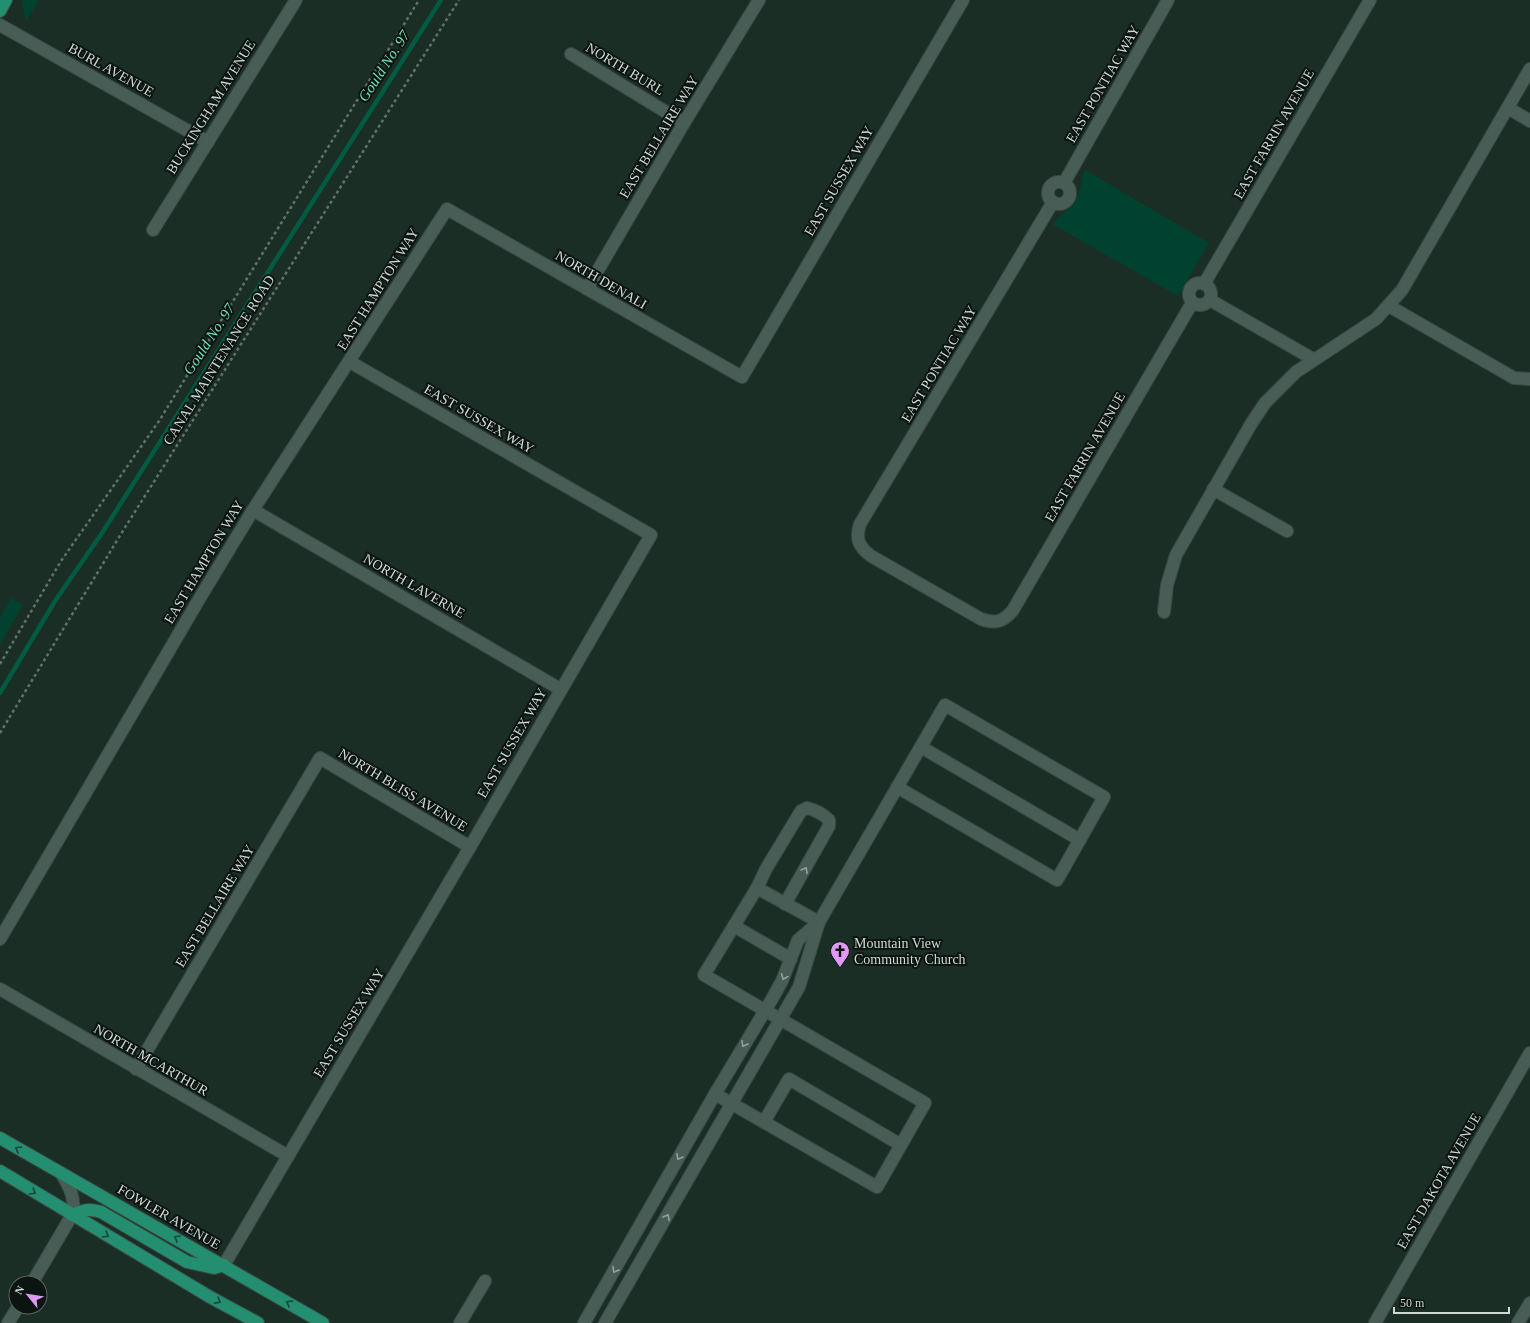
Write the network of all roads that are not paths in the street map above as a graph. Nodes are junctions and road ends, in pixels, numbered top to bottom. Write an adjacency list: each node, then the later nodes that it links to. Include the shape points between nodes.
1 (6, 0): 7 (main road)
2 (296, 0): 14 (street, BUCKINGHAM AVENUE)
3 (759, 0): 13 (street, EAST BELLAIRE WAY)
4 (963, 0): 24 (street, EAST SUSSEX WAY)
5 (1168, 0): 30 (street, EAST PONTIAC WAY, via 1064,183 1069,188 1068,198 1063,203 1053,202 860,524 857,533 858,542 871,556 981,619)
6 (1370, 0): 17 (street, EAST FARRIN AVENUE)
7 (0, 11)
8 (0, 25): 14 (street, BURL AVENUE)
9 (570, 54): 13 (street, NORTH BURL)
10 (1530, 69): 11 (street)
11 (1508, 108): 12 (street); 21 (street, via 1405,284)
12 (1530, 121)
13 (684, 123): 18 (street, EAST BELLAIRE WAY)
14 (208, 142): 16 (street, BUCKINGHAM AVENUE)
15 (447, 209): 18 (street, NORTH DENALI); 23 (street, EAST HAMPTON WAY)
16 (152, 230)
17 (1204, 284): 19 (street, via 1210,290); 20 (street, via 1195,284 1190,289 1188,295)
18 (587, 289): 24 (street, NORTH DENALI)
19 (1210, 300): 20 (street, via 1201,306); 22 (street)
20 (1192, 303): 30 (street, EAST FARRIN AVENUE, via 1013,610 1007,618)
21 (1389, 306): 22 (street, via 1359,332); 25 (street, via 1514,378)
22 (1313, 359): 26 (street, via 1282,384 1265,403)
23 (350, 362): 27 (street, EAST HAMPTON WAY); 31 (street, EAST SUSSEX WAY, via 650,535)
24 (742, 377)
25 (1530, 379)
26 (1213, 489): 28 (street); 29 (street, via 1176,555 1167,585)
27 (253, 510): 31 (street, NORTH LAVERNE); 41 (street, EAST HAMPTON WAY)
28 (1287, 531)
29 (1164, 612)
30 (999, 622)
31 (560, 689): 36 (street, EAST SUSSEX WAY)
32 (921, 748): 34 (street); 35 (street); 35 (street, via 945,705 1104,797)
33 (320, 758): 36 (street, NORTH BLISS AVENUE); 47 (street, EAST BELLAIRE WAY)
34 (897, 787): 35 (street, via 1057,880); 39 (street)
35 (1080, 840)
36 (470, 847): 53 (street, EAST SUSSEX WAY)
37 (757, 888): 38 (street); 38 (street, one-way to 37, via 829,826 829,820 813,809 801,811); 40 (street)
38 (785, 904): 39 (street)
39 (818, 922): 42 (street, via 798,940); 45 (street, via 799,987)
40 (734, 926): 42 (street); 44 (street, via 704,975)
41 (0, 939)
42 (791, 959): 44 (street, one-way to 44)
43 (0, 989): 47 (street, NORTH MCARTHUR)
44 (765, 1011): 45 (street); 48 (street, one-way to 48)
45 (779, 1019): 49 (street); 52 (street, via 924,1103)
46 (1530, 1053): 68 (street, EAST DAKOTA AVENUE)
47 (136, 1069): 53 (street, NORTH MCARTHUR)
48 (715, 1094): 49 (street); 57 (street, one-way to 57)
49 (731, 1103): 50 (street); 58 (street, one-way to 49)
50 (764, 1122): 52 (street, via 878,1187); 52 (street, via 789,1079)
51 (0, 1138): 55 (main road, FOWLER AVENUE, one-way to 51)
52 (901, 1145)
53 (288, 1156): 59 (street, EAST SUSSEX WAY)
54 (0, 1171): 56 (main road, one-way to 56)
55 (61, 1173): 56 (street, via 73,1194); 59 (main road, FOWLER AVENUE, one-way to 55)
56 (72, 1215): 59 (main road, via 94,1209 187,1262 214,1268); 60 (street); 63 (main road, one-way to 63)
57 (636, 1232): 58 (street); 66 (street, one-way to 66)
58 (653, 1242): 67 (street)
59 (224, 1265): 64 (main road, FOWLER AVENUE, one-way to 59)
60 (37, 1275)
61 (485, 1281): 65 (street)
62 (1530, 1303): 69 (street)
63 (258, 1323)
64 (323, 1323)
65 (460, 1323)
66 (584, 1323)
67 (605, 1323)
68 (1375, 1323)
69 (1518, 1323)

